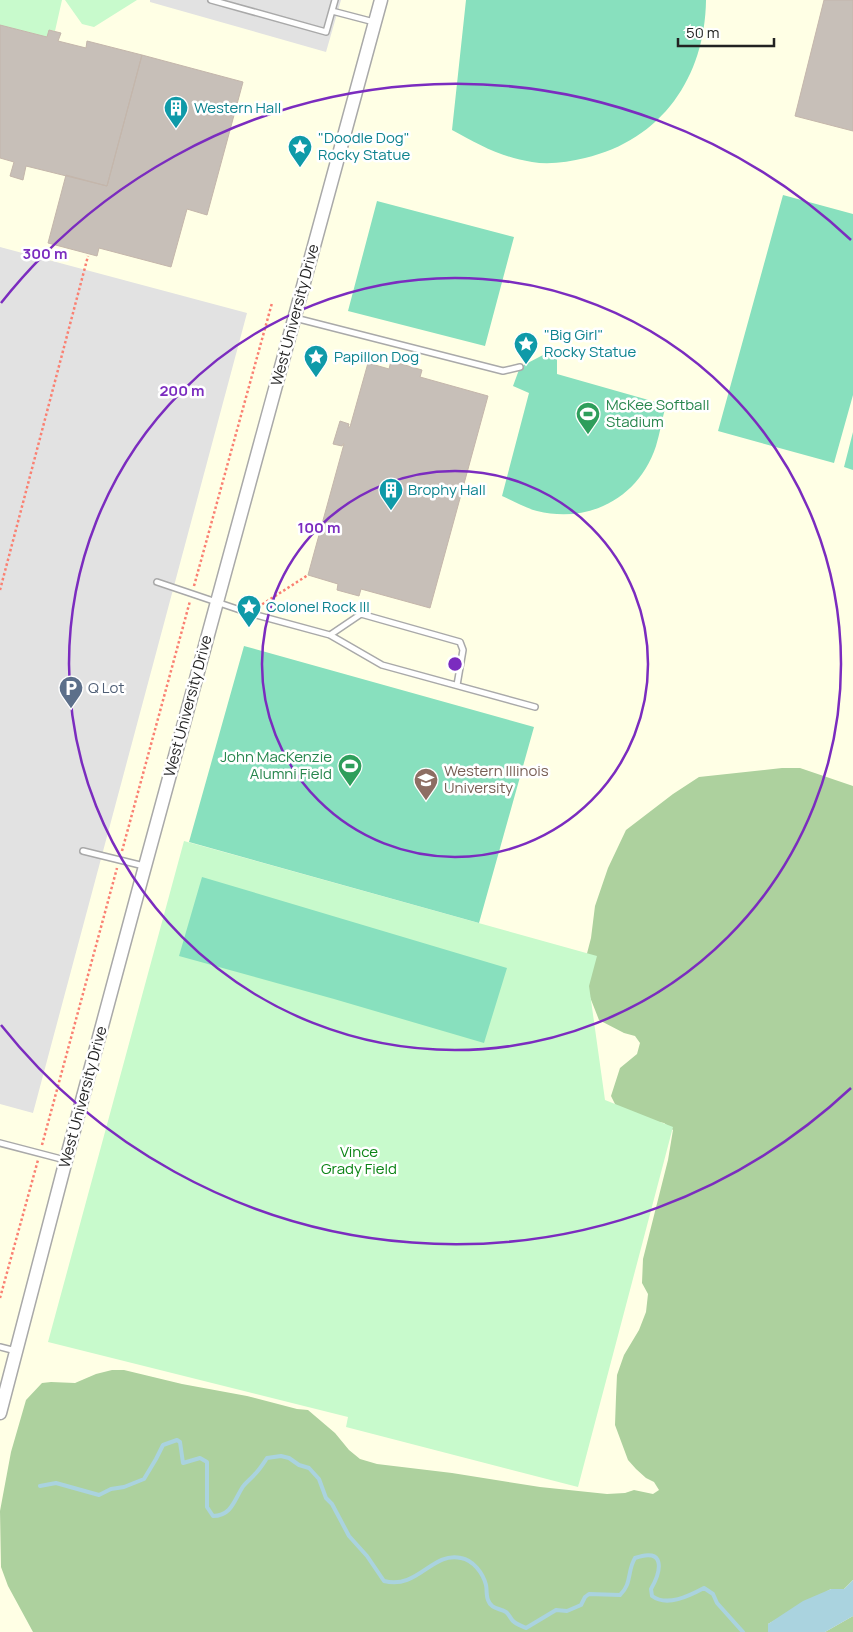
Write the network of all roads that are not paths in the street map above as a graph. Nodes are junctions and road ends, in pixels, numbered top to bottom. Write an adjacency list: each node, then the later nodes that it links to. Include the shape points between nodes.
1 (211, 0): 4 (lane, via 326,32)
2 (335, 0): 4 (lane)
3 (381, 0): 5 (street, West University Drive)
4 (332, 11): 5 (lane)
5 (375, 22): 6 (street, West University Drive)
6 (294, 317): 7 (lane, via 502,371); 9 (street, West University Drive)
7 (520, 367)
8 (157, 582): 9 (lane)
9 (216, 602): 10 (lane); 14 (street, West University Drive)
10 (330, 635): 11 (lane, via 382,665); 11 (lane, via 361,614 460,642 463,650)
11 (456, 685): 12 (lane)
12 (535, 707)
13 (84, 851): 14 (lane)
14 (145, 866): 16 (street, West University Drive)
15 (0, 1143): 16 (lane)
16 (66, 1160): 18 (street, West University Drive)
17 (0, 1347): 18 (lane)
18 (16, 1351): 19 (street, West University Drive)
19 (0, 1413)

